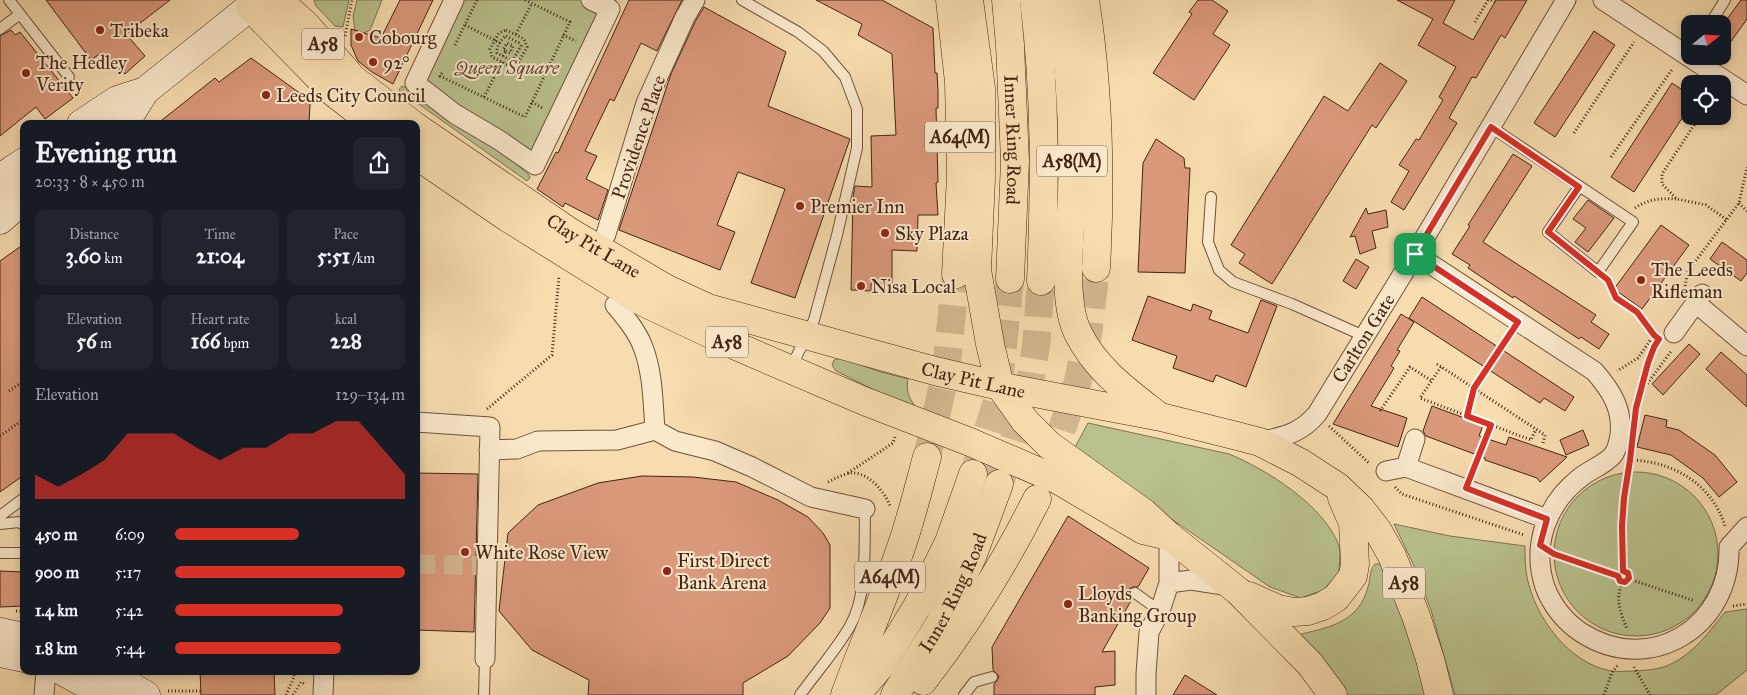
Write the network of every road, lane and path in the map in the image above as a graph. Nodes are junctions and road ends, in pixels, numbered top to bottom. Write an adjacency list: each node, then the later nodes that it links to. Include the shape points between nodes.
1 (9, 0): 24 (lane)
2 (278, 0): 53 (highway, A58, via 306,25 354,79)
3 (352, 0): 31 (path)
4 (454, 0): 7 (street, via 415,83 455,114 535,165 610,9)
5 (477, 0): 27 (path)
6 (525, 0): 23 (path)
7 (591, 0)
8 (695, 0): 72 (street, Providence Place, via 646,103)
9 (742, 0): 85 (lane, via 824,51 845,77 857,109 857,148 837,235)
10 (950, 0): 77 (highway, A64(M), via 959,82 961,176)
11 (969, 0): 82 (highway, via 981,88 976,270)
12 (988, 0): 82 (highway, via 992,183)
13 (1006, 0): 78 (highway, Inner Ring Road / A64(M), via 1015,161)
14 (1034, 0): 79 (highway, Inner Ring Road, via 1044,112)
15 (1060, 0): 102 (highway, A58(M), via 1068,50 1071,113 1069,255 1070,304 1074,322 1093,358 1121,387)
16 (1086, 0): 74 (highway, via 1098,109)
17 (1489, 0): 21 (path); 26 (path)
18 (1566, 0): 55 (street, Carlton Gate)
19 (1603, 0): 28 (street)
20 (1725, 0): 25 (lane)
21 (1495, 2)
22 (254, 3): 47 (street); 52 (highway, A58, via 333,92)
23 (532, 3): 30 (path); 49 (path, via 570,22 525,117)
24 (20, 14): 29 (lane); 46 (lane)
25 (1716, 15)
26 (1475, 22)
27 (465, 25): 32 (path); 35 (path)
28 (1643, 27): 38 (street); 57 (path)
29 (0, 29)
30 (516, 34): 32 (path, via 506,30 498,33); 42 (path, via 524,39 526,47)
31 (345, 39)
32 (495, 40): 33 (path); 41 (path, via 490,49 492,57)
33 (500, 43): 37 (path, via 506,36 519,43); 39 (path, via 496,50)
34 (512, 48): 36 (path, via 510,53); 36 (path, via 506,43 503,50); 37 (path)
35 (453, 50)
36 (506, 51): 39 (path)
37 (518, 51): 40 (path)
38 (1681, 51)
39 (503, 56): 40 (path)
40 (514, 59): 42 (path)
41 (502, 62): 42 (path, via 510,66); 49 (path)
42 (519, 62)
43 (1681, 65): 59 (path)
44 (1702, 65): 48 (street)
45 (443, 71): 49 (path, via 440,76)
46 (69, 77)
47 (145, 91): 50 (street, via 117,100); 51 (street)
48 (1747, 95)
49 (484, 97)
50 (87, 120)
51 (125, 120)
52 (369, 120)
53 (407, 120)
54 (1694, 125): 66 (path, via 1662,174 1662,184)
55 (1491, 127): 63 (lane); 73 (street, Carlton Gate)
56 (420, 130): 72 (highway, Clay Pit Lane / A58)
57 (1574, 134)
58 (420, 157): 91 (highway, Clay Pit Lane / A58, via 508,218 643,302)
59 (1611, 157)
60 (20, 165): 62 (street)
61 (1747, 167): 67 (path)
62 (0, 178)
63 (1579, 187): 69 (lane); 75 (lane, via 1548,232)
64 (18, 197): 70 (street)
65 (1211, 197): 87 (lane, via 1208,242 1219,270 1233,282)
66 (1677, 199): 69 (path, via 1659,198 1644,202); 71 (path, via 1706,205)
67 (1739, 203): 68 (path); 71 (path)
68 (1747, 211)
69 (1625, 217): 75 (lane, via 1633,222)
70 (0, 220)
71 (1727, 220): 80 (path, via 1688,271)
72 (599, 249): 85 (highway, Clay Pit Lane / A58, via 708,308)
73 (1415, 254): 83 (street); 87 (street, Carlton Gate)
74 (1096, 268)
75 (1598, 272): 86 (path, via 1608,280 1616,298 1637,312)
76 (560, 273): 105 (path, via 552,355)
77 (956, 274)
78 (1010, 279)
79 (1041, 282)
80 (1694, 297): 84 (street); 88 (street)
81 (615, 305): 109 (street, via 643,346 651,380)
82 (984, 316): 93 (highway)
83 (1518, 322): 92 (street); 96 (path)
84 (1667, 330): 86 (path); 98 (path, via 1680,339)
85 (807, 335): 91 (lane); 93 (highway, Clay Pit Lane / A58, via 935,372 966,377 987,370)
86 (1654, 335): 92 (path, via 1638,358 1622,369 1607,375); 98 (path, via 1659,339)
87 (1364, 336): 113 (street, Carlton Gate, via 1310,423 1294,433)
88 (1747, 346)
89 (1437, 364): 90 (path)
90 (1441, 367): 94 (path); 96 (path)
91 (790, 369): 135 (highway, Clay Pit Lane / A58, via 1058,480 1143,530)
92 (1594, 372): 120 (street, via 1616,401 1622,422 1613,455)
93 (997, 373): 102 (highway, Clay Pit Lane / A58); 135 (highway, A58, via 1025,421 1049,445 1144,513)
94 (1432, 381): 100 (path, via 1410,367); 101 (path, via 1420,398)
95 (20, 384): 97 (path)
96 (1474, 388): 101 (path); 108 (path)
97 (9, 391)
98 (1638, 398): 99 (path)
99 (1636, 408)
100 (1380, 411)
101 (1467, 416): 106 (path)
102 (1161, 417): 113 (highway, Clay Pit Lane / A58)
103 (420, 422): 105 (street)
104 (20, 423): 110 (path)
105 (468, 425): 115 (street, via 490,427)
106 (1491, 425): 108 (path, via 1532,440); 126 (path)
107 (1329, 426): 123 (path)
108 (1536, 429): 114 (path, via 1545,435)
109 (655, 430): 115 (street, via 617,440 538,441 517,449); 129 (street, via 676,441 715,451 752,466 811,497)
110 (0, 436)
111 (895, 437): 121 (path, via 893,443)
112 (1415, 439): 119 (street)
113 (1260, 442): 125 (highway, Clay Pit Lane / A58)
114 (1543, 442)
115 (489, 450): 155 (street)
116 (1631, 451): 118 (path)
117 (927, 457): 170 (highway, A64(M), via 899,553)
118 (1630, 460): 120 (path); 137 (path, via 1664,465 1695,482 1718,510); 140 (path, via 1622,526)
119 (1406, 466): 123 (street); 126 (street)
120 (1591, 471): 131 (street, via 1560,496)
121 (848, 473)
122 (973, 474): 171 (highway, Inner Ring Road / A64(M), via 949,542 918,604 882,664)
123 (1383, 474): 136 (path, via 1402,494 1527,536)
124 (999, 484): 172 (highway, Inner Ring Road / A64(M), via 972,557 939,625)
125 (1338, 487): 145 (highway, via 1353,524 1355,564 1353,576 1336,598 1323,606 1294,612 1278,609); 177 (highway, Clay Pit Lane / A58, via 1361,510 1392,556 1419,625)
126 (1466, 488): 131 (street)
127 (1037, 499): 173 (highway, via 988,589 950,646)
128 (20, 501): 130 (lane)
129 (865, 509): 169 (lane, via 863,581 859,600 850,625)
130 (0, 516)
131 (1547, 519): 136 (street)
132 (20, 523): 133 (lane)
133 (0, 524)
134 (1747, 527): 137 (street)
135 (1169, 536): 144 (street); 145 (highway, Clay Pit Lane / A58)
136 (1540, 545): 141 (path, via 1554,554); 152 (street, via 1546,588 1563,616 1589,638)
137 (1729, 548): 148 (street, via 1726,580)
138 (20, 553): 139 (lane)
139 (0, 554)
140 (1623, 571): 141 (path); 142 (path, via 1628,573)
141 (1618, 576): 143 (path)
142 (1629, 579): 143 (path); 148 (path)
143 (1623, 583): 152 (path, via 1618,590 1618,599)
144 (1169, 584): 145 (street, via 1191,580); 149 (street)
145 (1235, 589): 176 (highway, Clay Pit Lane / A58, via 1310,664)
146 (1135, 593): 149 (lane)
147 (1747, 604): 148 (path)
148 (1713, 607): 152 (street, via 1695,627 1673,641)
149 (1160, 611): 175 (street, via 1149,632)
150 (0, 632): 151 (street)
151 (20, 637)
152 (1631, 650): 178 (path, via 1612,672); 179 (path, via 1635,671)
153 (0, 652): 154 (street)
154 (20, 657)
155 (485, 659): 168 (lane)
156 (46, 675): 164 (street)
157 (81, 675): 162 (street)
158 (294, 675): 165 (path)
159 (324, 675): 167 (street)
160 (992, 677): 174 (lane, via 974,682)
161 (301, 682): 166 (path)
162 (133, 686): 163 (path)
163 (201, 691)
164 (44, 695)
165 (286, 695)
166 (294, 695)
167 (323, 695)
168 (484, 695)
169 (800, 695)
170 (845, 695)
171 (856, 695)
172 (896, 695)
173 (910, 695)
174 (964, 695)
175 (1146, 695)
176 (1333, 695)
177 (1439, 695)
178 (1604, 695)
179 (1650, 695)

